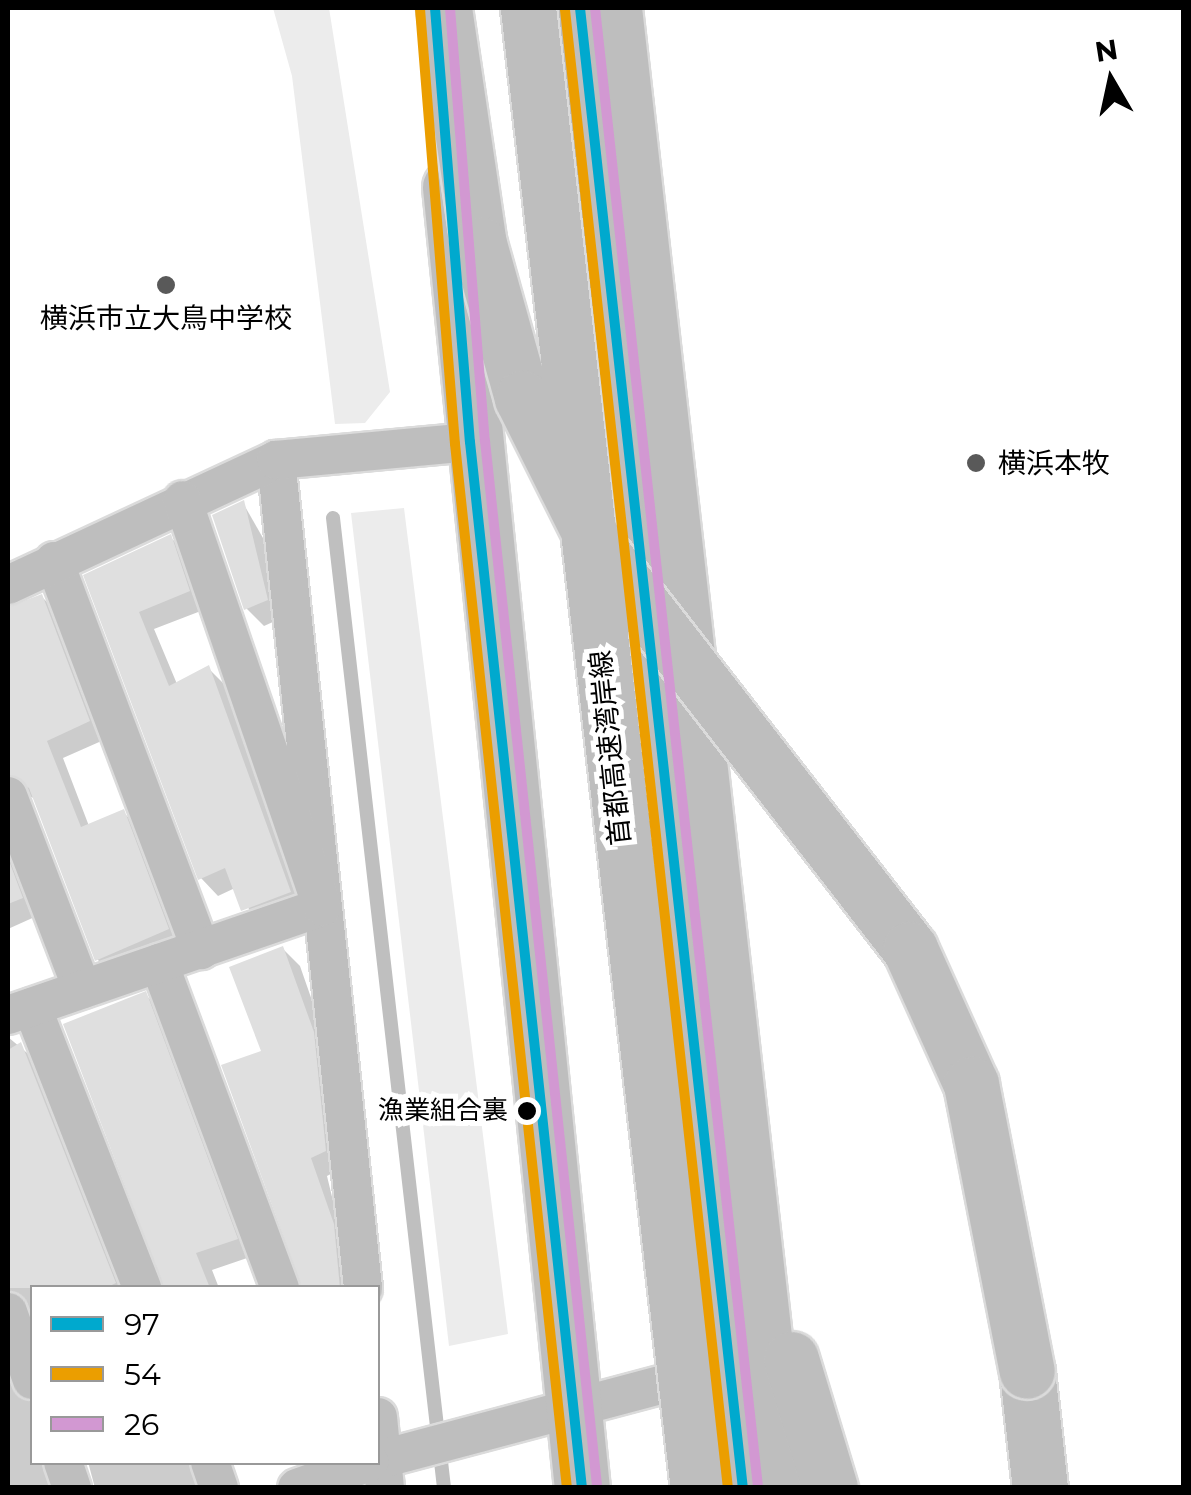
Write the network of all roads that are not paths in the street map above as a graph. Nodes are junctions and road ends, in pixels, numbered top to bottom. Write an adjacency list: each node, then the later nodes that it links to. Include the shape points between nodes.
1 (435, 8): 6 (highway)
2 (444, 8): 33 (highway, bridge, via 496,320 558,473 658,632 867,884 943,1012 994,1166)
3 (528, 8): 29 (highway, 首都高速湾岸線, bridge)
4 (580, 8): 22 (highway)
5 (614, 8): 17 (highway, bridge)
6 (470, 442): 7 (street); 24 (highway)
7 (276, 460): 8 (street); 12 (street)
8 (182, 500): 9 (street); 12 (street)
9 (54, 560): 10 (street); 13 (street)
10 (8, 585)
11 (8, 796): 15 (street)
12 (322, 907): 13 (street); 20 (street)
13 (201, 950): 14 (street)
14 (159, 964): 15 (street); 19 (street)
15 (82, 989): 16 (street)
16 (20, 1011): 18 (street)
17 (744, 1203): 31 (highway); 32 (highway)
18 (141, 1285)
19 (279, 1285)
20 (363, 1285)
21 (8, 1312): 23 (street)
22 (729, 1368): 24 (street); 30 (highway)
23 (30, 1374)
24 (572, 1402): 25 (street); 28 (highway)
25 (380, 1463)
26 (368, 1467): 27 (street)
27 (297, 1488)
28 (582, 1488)
29 (698, 1488)
30 (744, 1488)
31 (781, 1488)
32 (830, 1488)
33 (1040, 1488)

